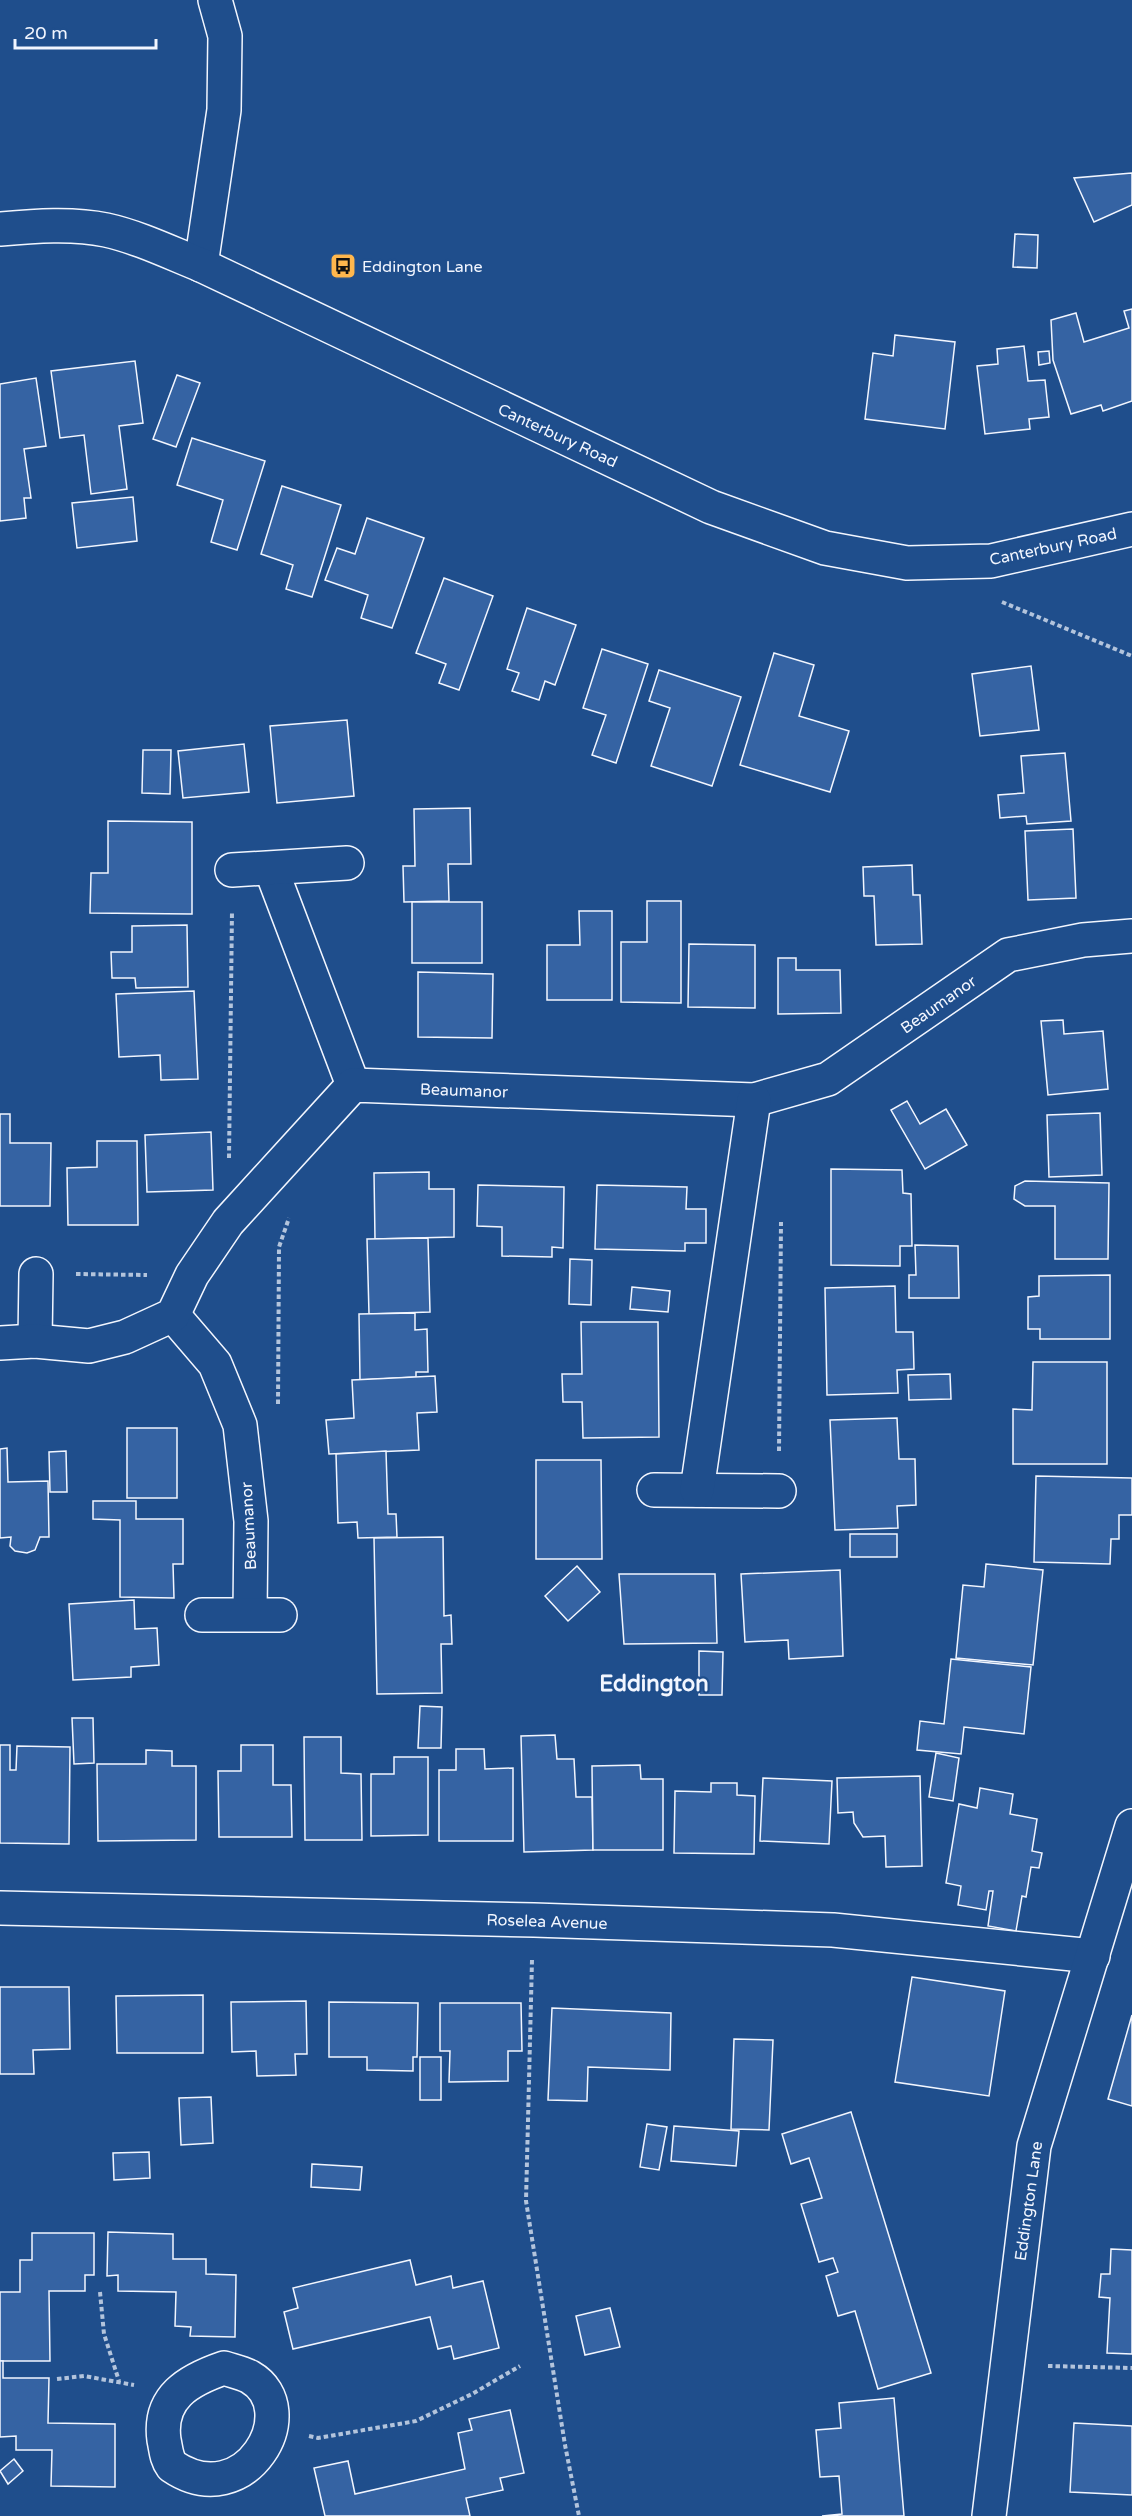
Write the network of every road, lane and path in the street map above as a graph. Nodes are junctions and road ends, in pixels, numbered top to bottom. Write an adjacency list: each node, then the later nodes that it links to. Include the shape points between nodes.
1 (215, 0): 3 (street, via 225,36 224,110)
2 (0, 229): 3 (street, Canterbury Road, via 38,226 106,230)
3 (201, 266): 4 (street, Canterbury Road, via 711,507 825,548 907,563 991,561)
4 (1132, 535)
5 (993, 598): 6 (path)
6 (1132, 656)
7 (347, 863): 8 (street)
8 (271, 869): 9 (street); 11 (street)
9 (232, 870): 15 (path)
10 (1132, 936): 12 (street, Beaumanor, via 1083,940 1008,956 828,1079)
11 (353, 1085): 12 (street, Beaumanor); 15 (street)
12 (754, 1100): 23 (street)
13 (291, 1214): 21 (path, via 279,1247)
14 (781, 1221): 24 (path)
15 (228, 1222): 17 (street)
16 (36, 1274): 17 (path); 19 (street)
17 (192, 1275): 18 (street)
18 (172, 1315): 19 (street, via 125,1336 89,1346); 25 (street, Beaumanor, via 215,1364 240,1425 265,1615)
19 (34, 1341): 20 (street)
20 (0, 1343)
21 (278, 1405)
22 (654, 1490): 23 (street)
23 (697, 1490): 24 (street)
24 (779, 1491)
25 (202, 1615)
26 (1132, 1826): 29 (street, Eddington Lane)
27 (0, 1908): 28 (street, Roselea Avenue)
28 (534, 1920): 29 (street, Roselea Avenue, via 833,1930); 38 (path, via 526,2201)
29 (1094, 1956): 31 (street, Eddington Lane, via 1034,2146)
30 (100, 2292): 35 (path, via 104,2334)
31 (1006, 2365): 33 (path); 39 (street, Eddington Lane)
32 (520, 2366): 37 (path, via 416,2421 318,2438)
33 (1132, 2368)
34 (57, 2379): 35 (path, via 84,2376)
35 (120, 2382): 36 (path)
36 (175, 2395): 37 (street, via 195,2378 224,2368 243,2374 252,2378 267,2398); 37 (street, via 162,2423 167,2460 184,2481 209,2494 227,2500 246,2485 262,2468)
37 (273, 2428)
38 (579, 2516)
39 (989, 2516)

